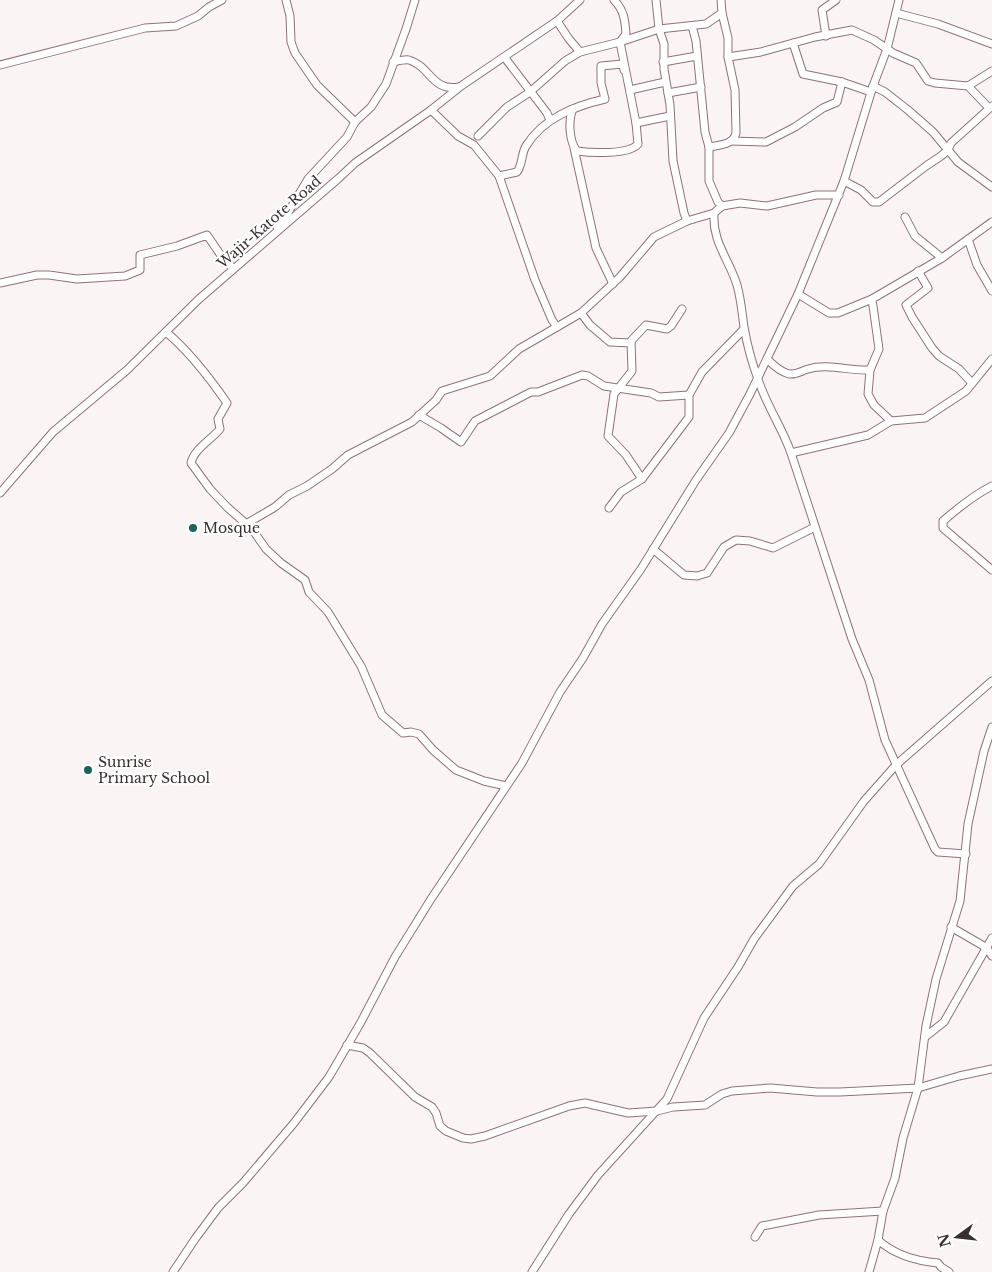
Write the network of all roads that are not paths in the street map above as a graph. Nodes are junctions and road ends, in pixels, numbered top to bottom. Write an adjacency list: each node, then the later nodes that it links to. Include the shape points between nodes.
1 (222, 0): 26 (street, via 176,26 145,28)
2 (286, 0): 42 (street, via 294,53 317,85)
3 (415, 0): 24 (street)
4 (580, 0): 12 (street, Wajir-Katote Road)
5 (614, 0): 16 (street, via 625,18 626,34)
6 (656, 0): 14 (street)
7 (722, 0): 11 (street)
8 (836, 0): 15 (street, via 822,10)
9 (899, 0): 10 (street)
10 (896, 13): 18 (street); 19 (street)
11 (722, 14): 13 (street, via 706,24); 22 (street, via 728,38)
12 (557, 21): 20 (street); 23 (street, Wajir-Katote Road)
13 (692, 26): 14 (street); 21 (street)
14 (659, 30): 16 (street); 25 (street, via 664,44)
15 (826, 36): 17 (street); 19 (street, via 852,30)
16 (620, 42): 20 (street); 34 (street)
17 (793, 43): 22 (street); 29 (street, via 803,74)
18 (992, 44)
19 (887, 49): 31 (street, via 918,65 928,81); 33 (street)
20 (580, 52): 35 (street)
21 (697, 56): 25 (street); 32 (street)
22 (728, 57): 45 (street, via 735,90 736,133)
23 (505, 58): 30 (street, Wajir-Katote Road); 35 (street)
24 (393, 62): 30 (street, via 408,60 444,87); 42 (street, via 386,84 371,107)
25 (664, 62): 28 (street)
26 (0, 65)
27 (992, 71): 31 (street)
28 (665, 82): 34 (street); 36 (street)
29 (842, 82): 33 (street); 45 (street, via 838,102 795,127 766,142)
30 (461, 86): 39 (street, Wajir-Katote Road)
31 (968, 86): 37 (street)
32 (701, 87): 36 (street); 46 (street)
33 (872, 89): 48 (street, via 897,100); 50 (street)
34 (630, 90): 38 (street, via 623,64 601,66 605,99); 43 (street)
35 (530, 92): 41 (street); 44 (street, via 507,107)
36 (668, 93): 40 (street)
37 (991, 107): 48 (street, via 951,143)
38 (573, 109): 41 (street); 47 (street, via 569,121)
39 (432, 110): 49 (street, via 458,136 474,145); 59 (street, Wajir-Katote Road, via 355,163)
40 (670, 116): 43 (street); 56 (street, via 673,161)
41 (550, 120): 49 (street, via 524,148 517,172)
42 (355, 122): 59 (street, via 347,137 308,179 286,216)
43 (636, 123): 47 (street, via 638,144 633,149 586,152)
44 (478, 136)
45 (731, 141): 46 (street)
46 (709, 146): 53 (street, via 709,181)
47 (574, 147): 64 (street, via 596,248)
48 (948, 150): 50 (street, via 879,202); 51 (street, via 964,167)
49 (499, 176): 70 (street, via 535,280)
50 (844, 182): 52 (street)
51 (992, 187)
52 (839, 195): 53 (street, via 816,195 767,206 740,203); 66 (street)
53 (722, 206): 54 (street)
54 (714, 213): 56 (street); 71 (street, via 715,234 737,286)
55 (906, 217): 60 (street, via 915,236)
56 (687, 221): 64 (street, via 654,237)
57 (992, 222): 58 (street)
58 (968, 239): 60 (street); 65 (street, via 977,265)
59 (260, 247): 61 (street, Wajir-Katote Road)
60 (942, 258): 62 (street)
61 (233, 269): 63 (street, via 207,235 140,255 140,270 125,276 77,279 36,275); 72 (street, Wajir-Katote Road)
62 (918, 271): 67 (street); 78 (street, via 928,288 906,305 939,356 959,369)
63 (0, 283)
64 (613, 284): 69 (street)
65 (992, 291)
66 (798, 294): 67 (street, via 829,313 838,313); 74 (street)
67 (872, 298): 76 (street, via 878,349)
68 (682, 309): 73 (street, via 671,326 664,329 646,325)
69 (581, 313): 70 (street); 73 (street, via 610,342)
70 (557, 327): 81 (street, via 519,349 490,376 442,391)
71 (744, 329): 77 (street); 80 (street, via 708,365)
72 (166, 332): 86 (street, Wajir-Katote Road, via 127,370 53,432); 88 (street, via 210,379 227,403 218,419 220,429 196,452 191,463 210,489)
73 (631, 343): 79 (street, via 632,371)
74 (767, 359): 76 (street, via 788,374 834,367); 77 (street)
75 (992, 359): 78 (street)
76 (870, 370): 82 (street, via 870,400)
77 (757, 378): 83 (street); 90 (street, via 729,433)
78 (972, 383): 82 (street, via 966,391 925,418)
79 (618, 389): 80 (street, via 659,397); 81 (street, via 582,376 532,392 474,421 461,442); 84 (street, via 613,400 608,436)
80 (689, 395): 84 (street, via 690,415)
81 (419, 415): 88 (street, via 412,422 348,455 307,486)
82 (891, 421): 83 (street, via 868,435)
83 (791, 453): 89 (street)
84 (642, 478): 87 (street, via 621,492)
85 (992, 486): 91 (street, via 943,521 943,528)
86 (0, 493)
87 (609, 508)
88 (246, 524): 95 (street, via 266,549 305,580 309,592 328,612 361,666 382,715 403,733 419,734 456,770)
89 (815, 527): 90 (street, via 774,548 750,541 731,542 707,572 697,576 684,575); 94 (street)
90 (653, 548): 95 (street, via 560,692)
91 (992, 570)
92 (992, 681): 94 (street)
93 (992, 727): 96 (street, via 968,824)
94 (896, 766): 96 (street, via 934,850); 105 (street, via 864,801 819,864 793,886 754,939 704,1018 667,1099)
95 (506, 786): 102 (street, via 395,957)
96 (966, 854): 97 (street, via 960,901)
97 (951, 927): 99 (street); 101 (street, via 936,979)
98 (992, 938): 99 (street)
99 (987, 948): 100 (street); 101 (street, via 944,1022)
100 (992, 956)
101 (925, 1037): 104 (street)
102 (347, 1045): 105 (street, via 370,1053 416,1097 432,1107 440,1126 463,1138 486,1136 568,1106 585,1103 628,1113); 109 (street, via 294,1123 218,1208)
103 (992, 1069): 104 (street)
104 (918, 1088): 105 (street, via 840,1092 770,1088 732,1091 705,1105); 106 (street, via 895,1178)
105 (657, 1111): 110 (street, via 598,1175)
106 (883, 1211): 107 (street, via 819,1215 778,1222 762,1226); 108 (street)
107 (755, 1237)
108 (878, 1240): 111 (street); 112 (street, via 913,1260 938,1262)
109 (173, 1272)
110 (532, 1272)
111 (870, 1272)
112 (949, 1272)

